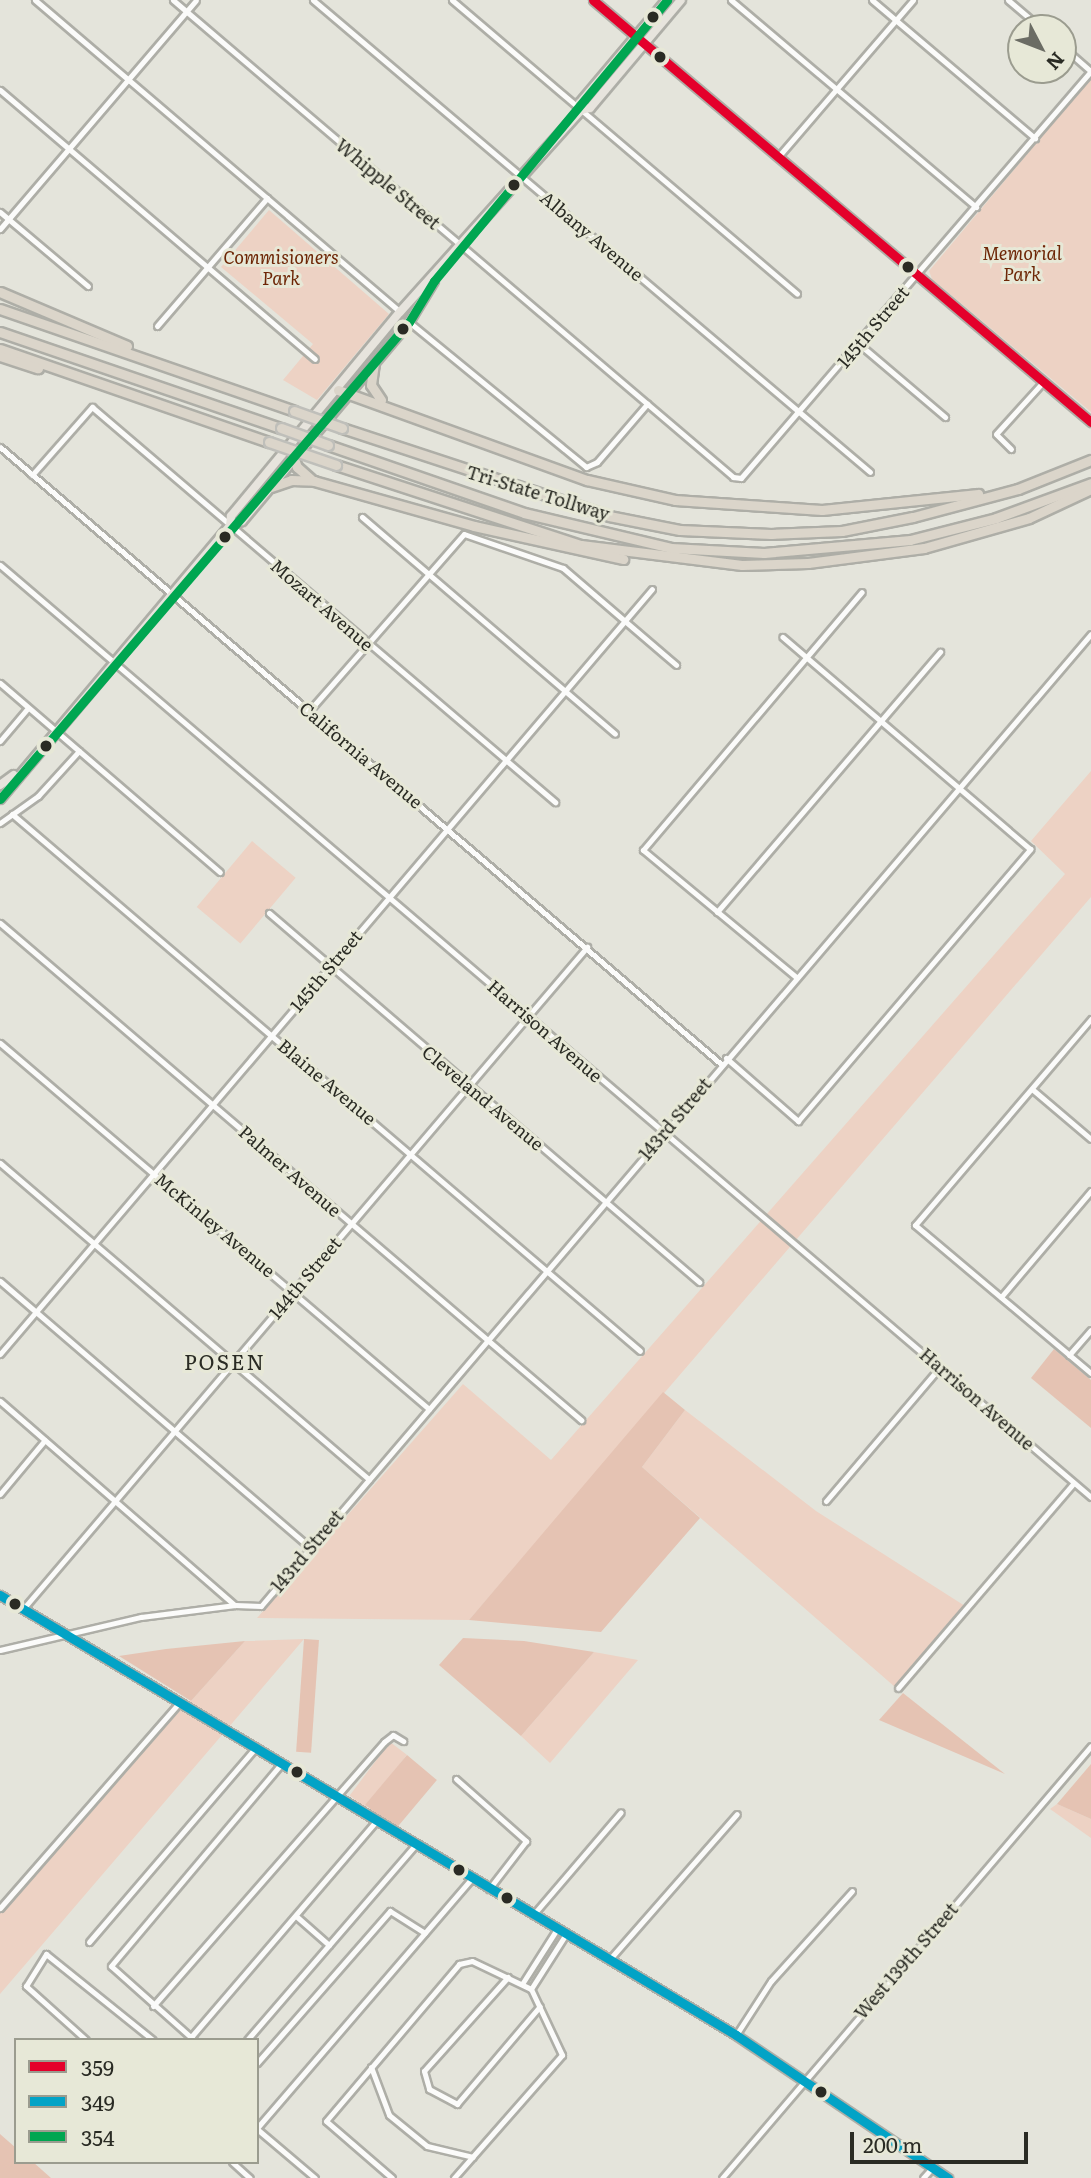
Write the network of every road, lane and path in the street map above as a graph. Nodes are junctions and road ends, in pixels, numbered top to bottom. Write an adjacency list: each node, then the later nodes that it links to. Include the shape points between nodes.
1 (35, 0): 20 (street)
2 (173, 0): 13 (street, Whipple Street)
3 (196, 0): 13 (street)
4 (313, 0): 27 (street, Albany Avenue)
5 (452, 0): 23 (street)
6 (593, 0): 16 (main road)
7 (667, 0): 16 (main road)
8 (681, 0): 17 (main road)
9 (731, 0): 21 (street)
10 (872, 0): 15 (street)
11 (913, 0): 15 (street)
12 (1008, 0): 14 (street)
13 (185, 12): 20 (street); 33 (street, Whipple Street)
14 (1024, 14)
15 (896, 20): 21 (street); 24 (street)
16 (635, 37): 17 (main road); 23 (main road, via 580,103)
17 (644, 44): 23 (main road, via 590,108); 26 (main road)
18 (1077, 59): 19 (street)
19 (1091, 71): 24 (street, 145th Street)
20 (128, 79): 25 (street); 28 (street)
21 (836, 89): 26 (street); 29 (street)
22 (0, 90): 25 (street)
23 (581, 110): 27 (main road); 39 (street)
24 (1035, 138): 29 (street, 145th Street)
25 (68, 149): 31 (street); 34 (street)
26 (778, 157): 35 (main road)
27 (523, 177): 33 (main road); 57 (street, Albany Avenue)
28 (267, 198): 34 (street); 41 (street)
29 (976, 207): 35 (street, 145th Street)
30 (0, 212): 31 (street)
31 (8, 219): 32 (street); 37 (street)
32 (0, 229)
33 (463, 247): 36 (main road); 56 (street, Whipple Street)
34 (208, 268): 43 (street); 49 (street)
35 (917, 275): 45 (street, 145th Street); 52 (main road)
36 (434, 281): 41 (main road); 42 (main road)
37 (89, 286)
38 (0, 292): 48 (highway, via 101,331)
39 (797, 294)
40 (0, 309): 48 (highway, Tri-State Tollway)
41 (400, 312): 53 (main road)
42 (409, 322): 50 (main road); 56 (street, via 579,464 597,462)
43 (157, 326)
44 (0, 332): 69 (highway, Tri-State Tollway, bridge, via 524,513 671,548 764,553 910,540 996,518)
45 (859, 344): 57 (street, 145th Street); 58 (street)
46 (0, 349): 51 (highway)
47 (0, 356): 51 (highway)
48 (147, 356): 71 (highway, Tri-State Tollway, bridge, via 534,495 680,530 842,531)
49 (315, 359)
50 (374, 363): 54 (main road); 55 (highway, via 371,385)
51 (88, 379): 75 (highway, bridge, via 581,545)
52 (1043, 382): 59 (main road); 62 (street, via 996,434)
53 (338, 390): 54 (highway); 61 (main road)
54 (351, 391): 55 (highway); 63 (main road)
55 (385, 403): 71 (highway, via 587,480 704,505 851,509)
56 (647, 404): 67 (street, Whipple Street)
57 (800, 413): 65 (street, Albany Avenue); 67 (street, 145th Street, via 748,474)
58 (945, 417)
59 (1091, 422)
60 (0, 447): 66 (street, California Avenue)
61 (290, 447): 63 (highway); 74 (main road, via 231,516)
62 (1012, 449)
63 (295, 459): 68 (highway); 70 (main road)
64 (1091, 460): 71 (highway, Tri-State Tollway)
65 (870, 472)
66 (32, 475): 74 (street, Mozart Avenue, via 92,407); 80 (street, California Avenue)
67 (733, 477)
68 (314, 481): 70 (highway, via 291,480); 75 (highway, via 574,551 648,562)
69 (1091, 484)
70 (271, 487): 74 (main road, via 242,521)
71 (1018, 489)
72 (1091, 489): 75 (highway, via 1012,524 888,554 755,565)
73 (362, 517): 77 (street)
74 (230, 526): 80 (main road); 84 (street, Mozart Avenue)
75 (667, 559)
76 (0, 565): 87 (street, Harrison Avenue)
77 (426, 572): 81 (street, via 455,538 464,534 550,560); 84 (street); 90 (street)
78 (652, 589): 81 (street, 145th Street)
79 (862, 592): 86 (street)
80 (172, 593): 87 (main road); 92 (street, California Avenue)
81 (624, 621): 88 (street); 90 (street, 145th Street)
82 (1091, 634): 101 (street, 143rd Street)
83 (783, 637): 86 (street)
84 (366, 644): 92 (street); 98 (street, Mozart Avenue)
85 (940, 652): 93 (street)
86 (806, 658): 93 (street); 109 (street, via 643,850)
87 (113, 660): 94 (main road); 108 (street, Harrison Avenue)
88 (676, 665)
89 (0, 683): 91 (street)
90 (564, 691): 95 (street); 98 (street, 145th Street)
91 (28, 708): 94 (street); 96 (street)
92 (309, 711): 106 (street, California Avenue)
93 (882, 720): 101 (street); 109 (street)
94 (55, 730): 97 (street); 99 (main road)
95 (615, 734)
96 (0, 741)
97 (79, 751): 104 (street); 107 (street)
98 (506, 760): 103 (street, Mozart Avenue); 106 (street, 145th Street)
99 (16, 774): 100 (main road); 102 (main road)
100 (0, 785)
101 (961, 787): 114 (street, 143rd Street); 119 (street, via 1030,849 798,1121)
102 (0, 799)
103 (555, 802)
104 (12, 814): 105 (street); 117 (street, Blaine Avenue)
105 (0, 823)
106 (447, 828): 108 (street, 145th Street); 112 (street, California Avenue)
107 (220, 872)
108 (388, 897): 113 (street, 145th Street); 115 (street, Harrison Avenue)
109 (717, 912): 114 (street)
110 (269, 913): 113 (street, Cleveland Avenue)
111 (0, 923): 123 (street, Palmer Avenue)
112 (587, 947): 115 (street, 144th Street); 120 (street, California Avenue)
113 (330, 966): 117 (street, 145th Street); 121 (street, Cleveland Avenue)
114 (796, 977): 119 (street, 143rd Street)
115 (528, 1016): 121 (street, 144th Street); 124 (street, Harrison Avenue)
116 (1091, 1019): 122 (street)
117 (271, 1035): 123 (street, 145th Street); 126 (street, Blaine Avenue)
118 (0, 1043): 128 (street, McKinley Avenue)
119 (726, 1058): 120 (street, 143rd Street)
120 (721, 1064): 124 (street, 143rd Street)
121 (469, 1086): 126 (street, 144th Street); 130 (street, Cleveland Avenue)
122 (1032, 1089): 125 (street); 137 (street, via 915,1225)
123 (212, 1104): 128 (street, 145th Street); 131 (street, Palmer Avenue)
124 (664, 1133): 130 (street, 143rd Street); 145 (street, Harrison Avenue)
125 (1091, 1139)
126 (411, 1154): 131 (street, 144th Street); 133 (street, Blaine Avenue)
127 (0, 1163): 132 (street)
128 (154, 1173): 132 (street, 145th Street); 136 (street, McKinley Avenue)
129 (1091, 1191): 137 (street)
130 (605, 1202): 133 (street, 143rd Street); 135 (street, Cleveland Avenue)
131 (351, 1224): 136 (street, 144th Street); 140 (street, Palmer Avenue)
132 (94, 1243): 138 (street, 145th Street); 144 (street)
133 (546, 1272): 140 (street, 143rd Street); 141 (street, Blaine Avenue)
134 (0, 1281): 138 (street)
135 (699, 1282)
136 (294, 1291): 144 (street, 144th Street); 148 (street, McKinley Avenue)
137 (1001, 1297): 143 (street)
138 (36, 1312): 142 (street, 145th Street); 150 (street)
139 (1091, 1330): 143 (street)
140 (487, 1340): 148 (street, 143rd Street); 149 (street, Palmer Avenue)
141 (640, 1351)
142 (0, 1354)
143 (1069, 1355): 146 (street)
144 (233, 1362): 150 (street, 144th Street); 152 (street)
145 (940, 1367): 153 (street, Harrison Avenue); 157 (street)
146 (1091, 1373)
147 (0, 1401): 151 (street)
148 (429, 1409): 152 (street, 143rd Street)
149 (581, 1420)
150 (174, 1432): 156 (street, 144th Street); 158 (street)
151 (46, 1440): 154 (street); 156 (street)
152 (369, 1479): 158 (street, 143rd Street)
153 (1074, 1483): 155 (street, Harrison Avenue); 164 (street)
154 (0, 1494)
155 (1091, 1497)
156 (115, 1500): 160 (street); 161 (street, 144th Street)
157 (826, 1501)
158 (310, 1548): 160 (street, 143rd Street, via 261,1606)
159 (0, 1595): 161 (main road)
160 (235, 1605): 162 (street)
161 (23, 1609): 162 (main road)
162 (65, 1634): 163 (street); 165 (main road)
163 (0, 1650)
164 (898, 1688)
165 (180, 1702): 168 (main road); 179 (street)
166 (403, 1741): 171 (street, via 393,1735)
167 (1091, 1746): 201 (street, West 139th Street)
168 (256, 1748): 169 (main road); 185 (street)
169 (282, 1763): 171 (main road); 191 (street, via 113,1963 113,1970)
170 (456, 1779): 177 (street, via 526,1841)
171 (337, 1795): 174 (main road); 191 (street)
172 (621, 1812): 180 (street)
173 (737, 1814): 187 (street)
174 (377, 1820): 175 (main road); 181 (street)
175 (416, 1844): 176 (main road); 186 (street)
176 (472, 1878): 177 (main road); 183 (street)
177 (489, 1889): 180 (main road)
178 (852, 1891): 193 (street, via 791,1958)
179 (0, 1908)
180 (533, 1914): 182 (main road)
181 (296, 1916): 186 (street); 197 (street)
182 (557, 1929): 184 (main road); 189 (street)
183 (425, 1933): 199 (street, via 390,1911); 202 (street)
184 (566, 1934): 187 (main road); 190 (street)
185 (89, 1942)
186 (329, 1945): 198 (street)
187 (609, 1959): 193 (main road)
188 (508, 1977): 189 (street); 192 (street, via 424,2071 429,2089 457,2104); 200 (street, via 472,1961 459,1964)
189 (522, 1984): 190 (street)
190 (531, 1989): 192 (street)
191 (153, 2006): 196 (street)
192 (540, 2006): 204 (street, via 562,2055)
193 (736, 2035): 201 (main road)
194 (84, 2038): 195 (street, via 26,1986 46,1954)
195 (151, 2038)
196 (192, 2038)
197 (194, 2038)
198 (249, 2038)
199 (259, 2061)
200 (371, 2067): 204 (street, via 389,2115 427,2146); 209 (street, via 326,2121)
201 (806, 2079): 206 (main road); 211 (street, West 139th Street)
202 (259, 2126)
203 (259, 2130): 208 (street)
204 (473, 2157): 210 (street)
205 (234, 2164): 207 (street)
206 (933, 2167): 212 (street); 213 (main road)
207 (250, 2178)
208 (316, 2178)
209 (392, 2178)
210 (454, 2178)
211 (722, 2178)
212 (923, 2178)
213 (948, 2178)

